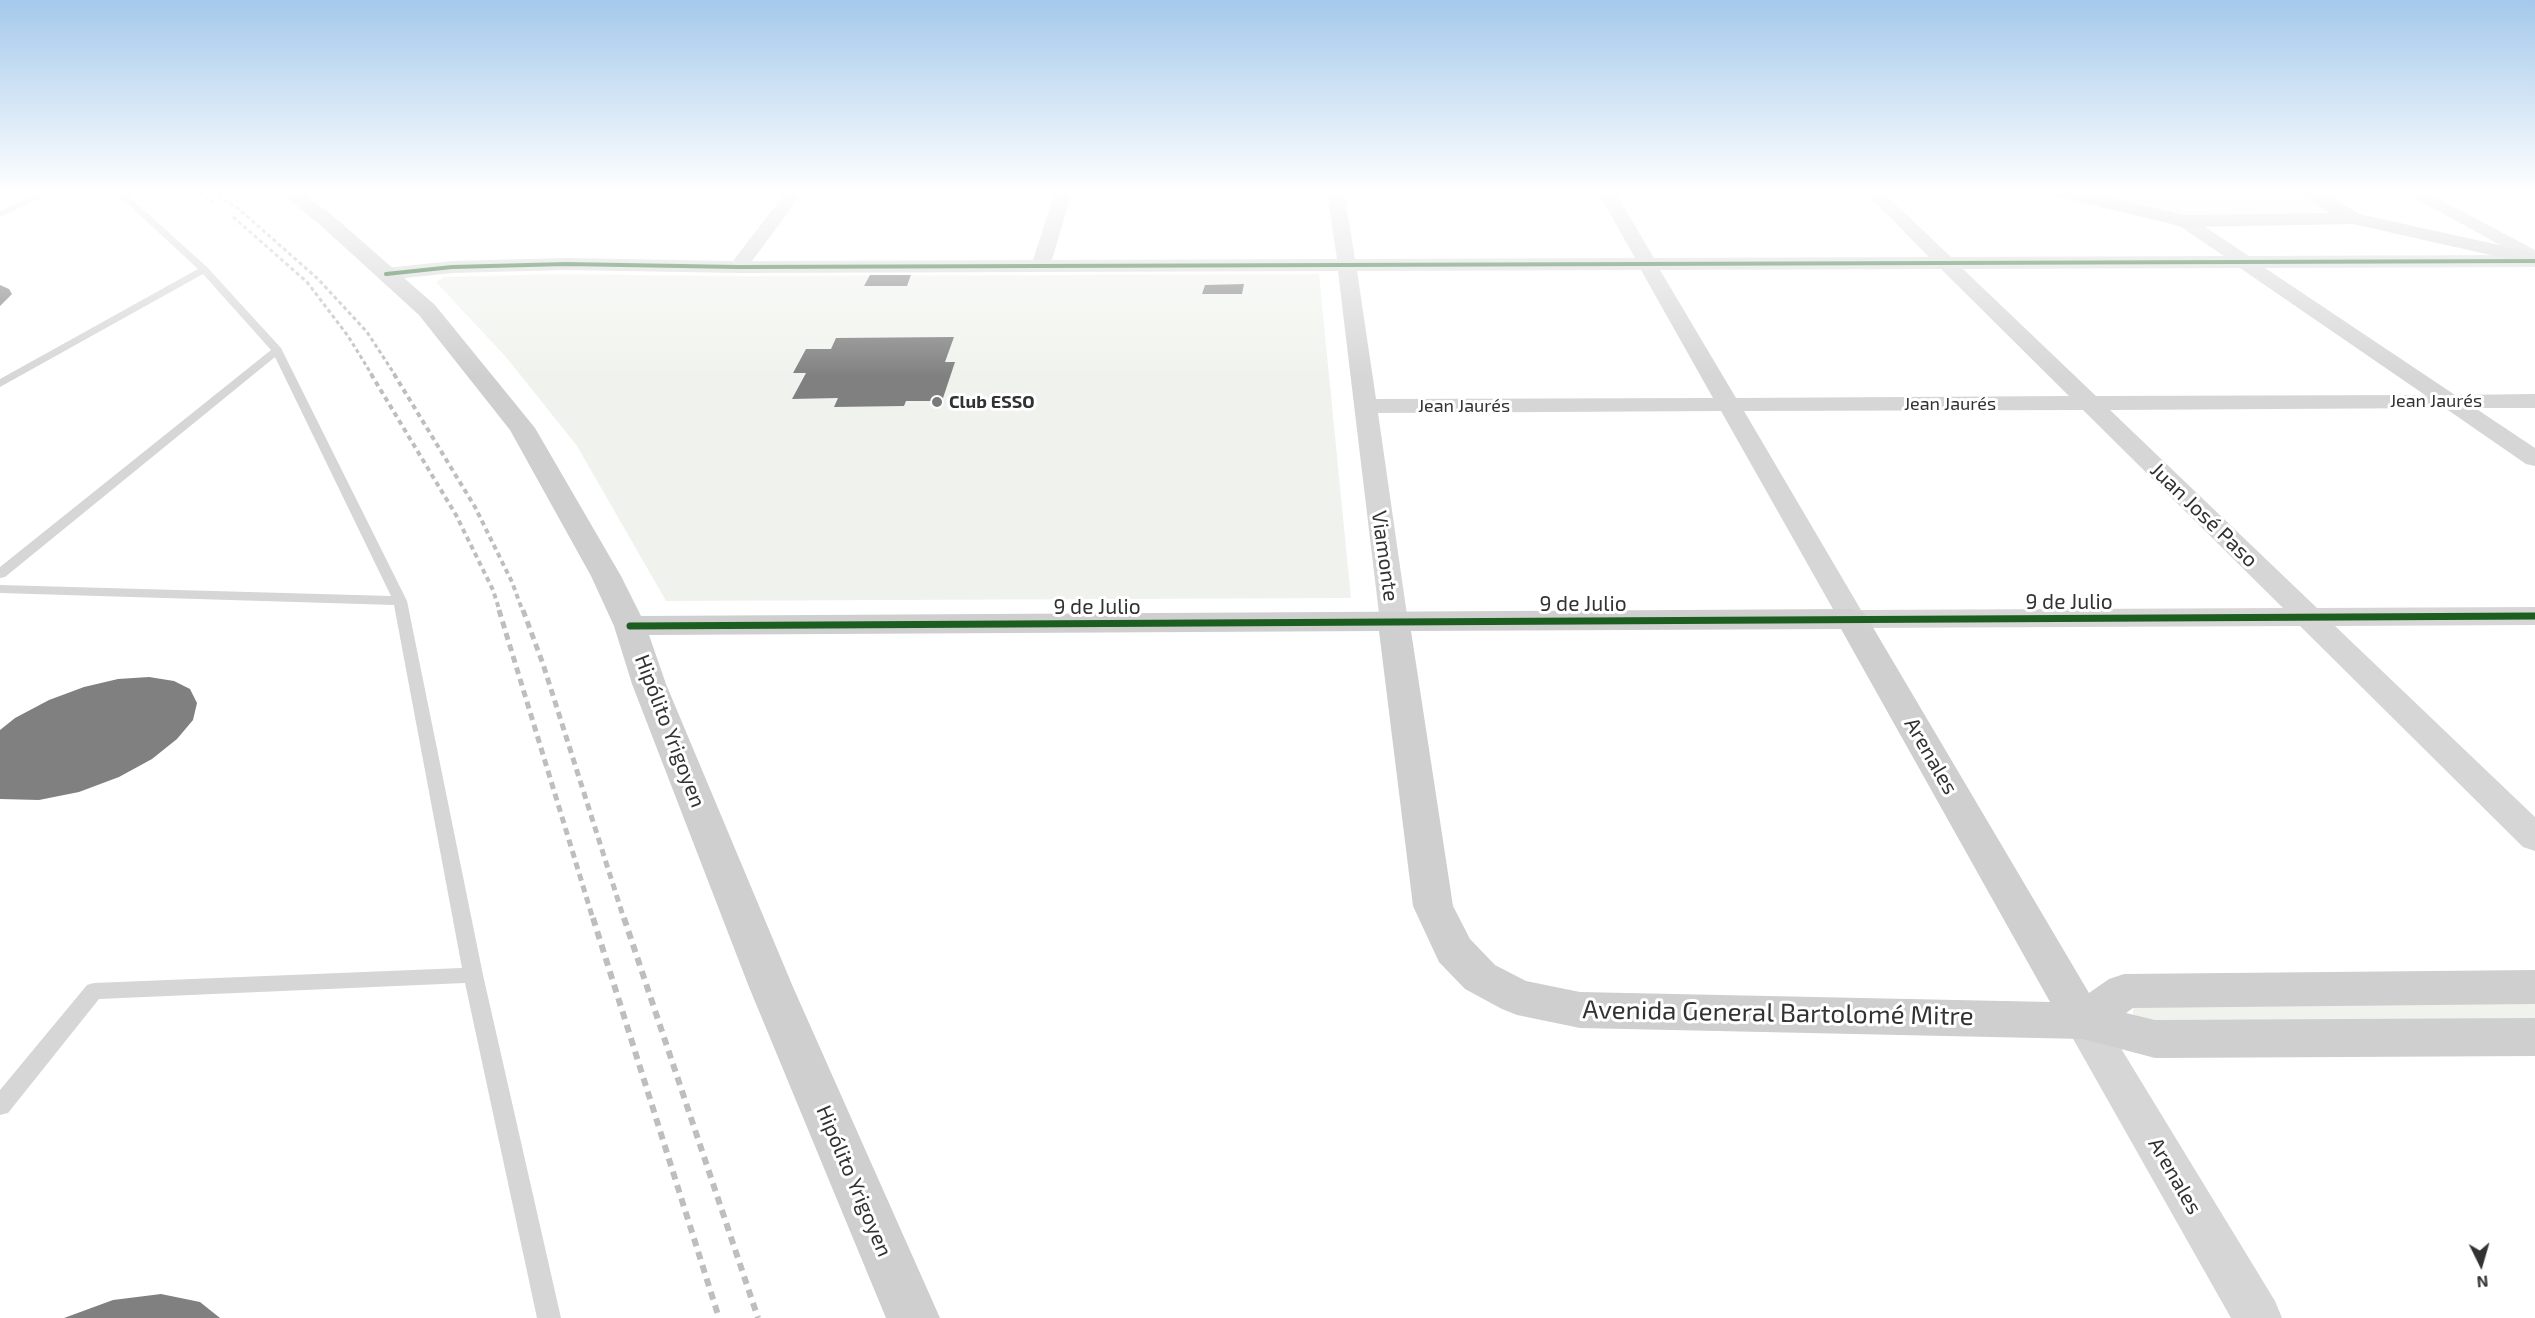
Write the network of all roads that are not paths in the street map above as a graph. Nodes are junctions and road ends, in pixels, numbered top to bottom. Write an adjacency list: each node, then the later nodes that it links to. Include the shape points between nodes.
1 (187, 254): 17 (lane)
2 (363, 254): 18 (street, Hipólito Yrigoyen)
3 (748, 254): 16 (street)
4 (1045, 254): 15 (street)
5 (1345, 254): 14 (street, Viamonte)
6 (1641, 254): 13 (street, Arenales)
7 (1935, 254): 12 (street, Juan José Paso)
8 (2232, 254): 11 (street)
9 (2511, 254): 10 (street)
10 (2535, 259): 11 (street)
11 (2244, 262): 12 (street); 21 (street)
12 (1945, 263): 13 (street); 23 (street, Juan José Paso)
13 (1647, 264): 14 (street); 24 (street, Arenales)
14 (1347, 265): 15 (street); 25 (street, Viamonte)
15 (1041, 266): 16 (street)
16 (738, 267): 18 (street, via 566,264 452,267)
17 (204, 269): 19 (lane); 20 (lane)
18 (386, 274): 34 (street, Hipólito Yrigoyen, via 427,310 522,428)
19 (277, 350): 27 (lane); 29 (lane)
20 (0, 384)
21 (2450, 401): 22 (street, Jean Jaurés); 23 (street, Jean Jaurés); 26 (street)
22 (2535, 401)
23 (2089, 403): 24 (street, Jean Jaurés); 31 (street, Juan José Paso)
24 (1728, 405): 25 (street, Jean Jaurés); 32 (street, Arenales)
25 (1364, 406): 33 (street, Viamonte)
26 (2535, 459)
27 (0, 574)
28 (0, 588): 29 (lane)
29 (400, 601): 36 (lane)
30 (2535, 616): 31 (street, 9 de Julio)
31 (2308, 617): 32 (street, 9 de Julio); 35 (street, Juan José Paso)
32 (1852, 620): 33 (street, 9 de Julio); 39 (street, Arenales)
33 (1394, 622): 34 (street, 9 de Julio); 37 (street, Viamonte, via 1433,906 1454,950)
34 (630, 626): 43 (street, Hipólito Yrigoyen, via 649,684 771,987)
35 (2535, 838)
36 (473, 975): 41 (lane, via 94,991); 42 (lane)
37 (1480, 977): 39 (street, Avenida General Bartolomé Mitre, via 1517,997 1580,1010)
38 (2535, 987): 39 (street, via 2124,991)
39 (2083, 1021): 40 (street, Avenida General Bartolomé Mitre, via 2156,1039); 44 (street, Arenales)
40 (2535, 1037)
41 (0, 1106)
42 (549, 1318)
43 (913, 1318)
44 (2258, 1318)

